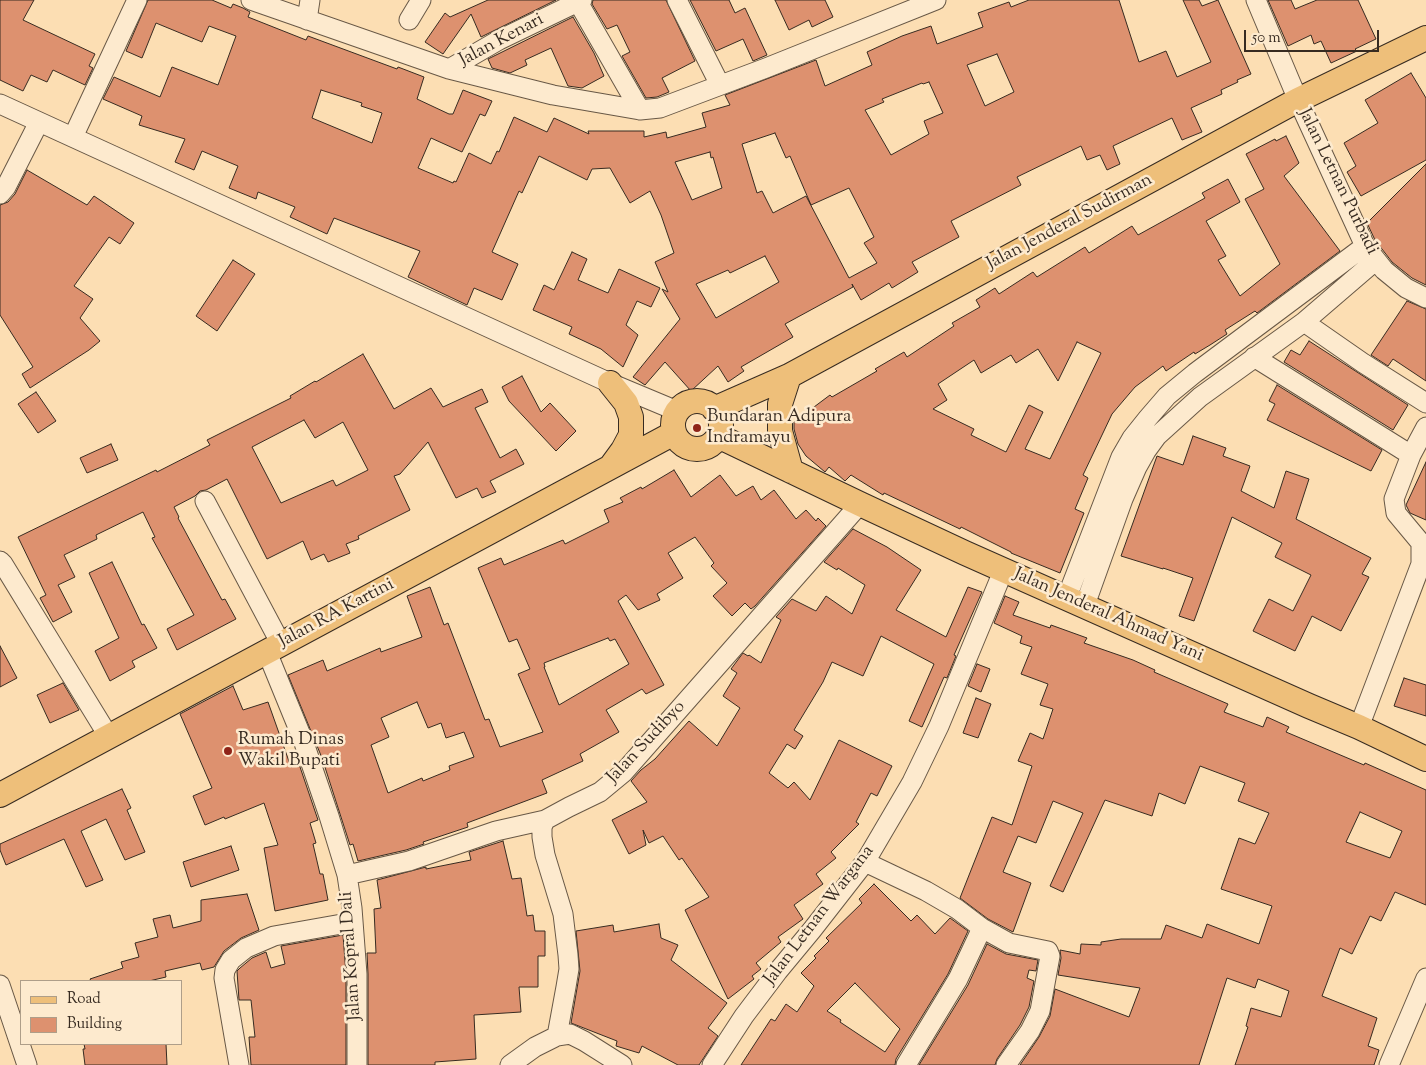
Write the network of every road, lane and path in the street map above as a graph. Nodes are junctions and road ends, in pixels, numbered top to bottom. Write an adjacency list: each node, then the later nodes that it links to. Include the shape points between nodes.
1 (137, 0): 18 (street)
2 (251, 0): 9 (street)
3 (310, 0): 9 (street)
4 (421, 0): 10 (street)
5 (677, 0): 13 (street)
6 (936, 0): 13 (street)
7 (1256, 0): 14 (street, Jalan Letnan Purbadi)
8 (580, 1): 12 (street, Jalan Kenari, via 498,40); 16 (street)
9 (307, 20): 12 (street)
10 (409, 20)
11 (1426, 38): 14 (main road, Jalan Jenderal Sudirman)
12 (449, 69): 16 (street, via 553,96)
13 (720, 85): 16 (street, via 660,108)
14 (1298, 100): 20 (street, Jalan Letnan Purbadi); 24 (main road, Jalan Jenderal Sudirman)
15 (0, 104): 17 (street)
16 (640, 110)
17 (39, 122): 18 (street); 19 (street)
18 (74, 137): 25 (street)
19 (0, 194)
20 (1370, 253): 21 (street, Jalan Letnan Purbadi, via 1406,288); 22 (street); 38 (street, via 1195,373 1148,418 1121,457)
21 (1426, 298)
22 (1304, 322): 23 (street); 26 (street)
23 (1254, 357): 31 (street); 38 (street, via 1179,415 1146,451)
24 (789, 376): 27 (main road, Jalan Jenderal Sudirman); 33 (main road, via 780,404 780,431)
25 (610, 383): 28 (street); 32 (main road, via 626,402 631,417 631,435)
26 (1426, 403)
27 (714, 409): 28 (main road, via 706,402 685,404); 30 (main road, via 721,425)
28 (676, 422): 30 (main road, via 680,442 688,447 706,447); 32 (main road, Jalan RA Kartini)
29 (1426, 427): 31 (street)
30 (718, 436): 33 (main road, Jalan Jenderal Ahmad Yani)
31 (1411, 455): 40 (street, via 1394,507 1421,543 1421,564)
32 (609, 468): 39 (main road, Jalan RA Kartini)
33 (791, 471): 35 (main road, Jalan Jenderal Ahmad Yani)
34 (205, 500): 39 (street, Jalan Kopral Dali)
35 (860, 504): 37 (main road, Jalan Jenderal Ahmad Yani); 44 (street, Jalan Sudibyo, via 623,773 600,792)
36 (0, 561): 41 (street)
37 (1004, 569): 38 (main road, Jalan Jenderal Ahmad Yani); 45 (street, Jalan Letnan Wargana, via 939,726 912,782)
38 (1076, 601): 40 (main road, Jalan Jenderal Ahmad Yani)
39 (274, 648): 41 (main road, Jalan RA Kartini); 46 (street, Jalan Kopral Dali)
40 (1359, 727): 42 (main road, Jalan Jenderal Ahmad Yani)
41 (109, 736): 43 (main road, Jalan RA Kartini)
42 (1426, 759)
43 (0, 795)
44 (545, 820): 46 (street, Jalan Sudibyo, via 496,831 409,861); 51 (street, via 542,837 563,914 569,969)
45 (865, 862): 48 (street, via 926,891); 59 (street, Jalan Letnan Wargana, via 744,1016)
46 (347, 875): 47 (street, Jalan Kopral Dali)
47 (353, 922): 55 (street, via 274,936 246,948 231,960 224,978); 56 (street, Jalan Kopral Dali, via 357,974)
48 (982, 928): 60 (street, via 958,979); 61 (street, via 1009,943 1048,951 1049,954 1040,1011)
49 (1426, 978): 62 (street)
50 (0, 986): 52 (street)
51 (557, 1036): 57 (street); 58 (street, via 570,1034)
52 (20, 1045)
53 (20, 1045): 54 (street)
54 (27, 1065)
55 (239, 1065)
56 (357, 1065)
57 (510, 1065)
58 (622, 1065)
59 (712, 1065)
60 (906, 1065)
61 (1006, 1065)
62 (1389, 1065)

